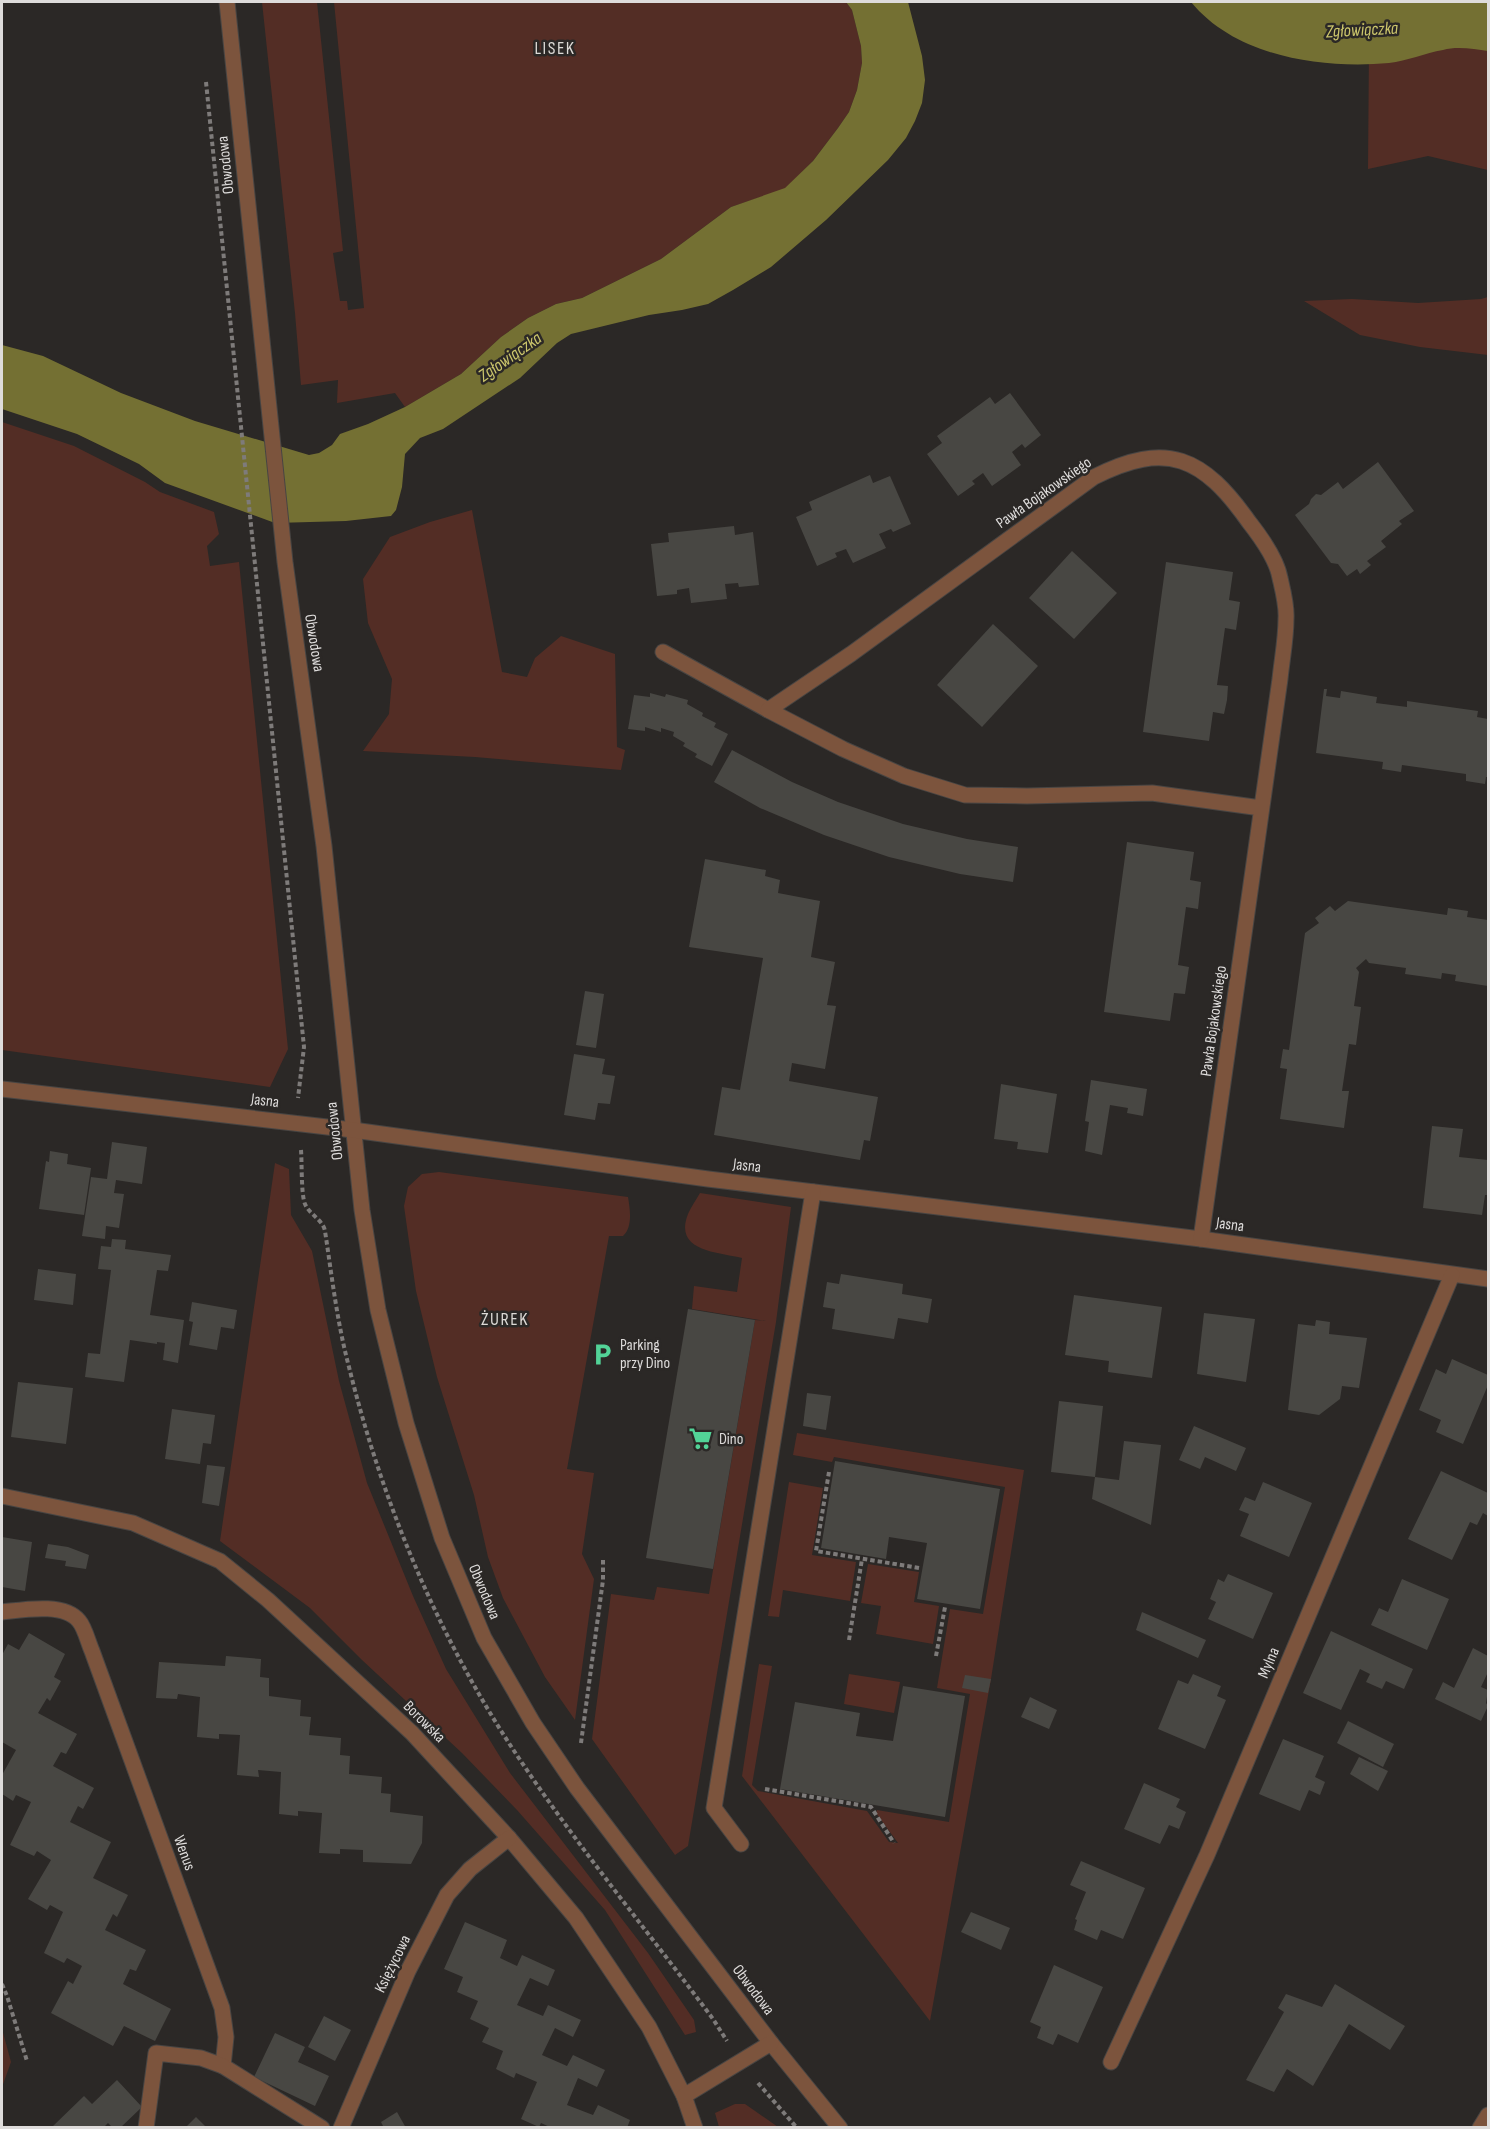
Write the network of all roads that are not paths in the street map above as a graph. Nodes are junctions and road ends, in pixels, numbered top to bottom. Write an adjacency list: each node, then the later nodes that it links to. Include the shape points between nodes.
1 (227, 2): 6 (street, Obwodowa, via 285,562 324,846)
2 (663, 652): 3 (street)
3 (768, 710): 4 (street, via 904,776 965,795 1152,793); 4 (street, Pawła Bojakowskiego, via 1094,477 1136,460 1170,459 1198,467 1230,495 1260,537 1280,575 1287,617)
4 (1261, 808): 8 (street, Pawła Bojakowskiego)
5 (2, 1089): 6 (street, Jasna)
6 (353, 1130): 7 (street, Jasna); 15 (street, Obwodowa, via 378,1310 406,1423 442,1538 484,1638 533,1722 578,1788)
7 (813, 1192): 8 (street, Jasna); 14 (street, via 714,1808)
8 (1201, 1239): 9 (street, Jasna)
9 (1452, 1275): 10 (street, Jasna); 16 (street, Mylna, via 1208,1855)
10 (1488, 1279)
11 (2, 1496): 13 (street, Borowska, via 133,1523 220,1562 268,1600 412,1733)
12 (2, 1612): 17 (street, Wenus, via 53,1609 79,1620 222,2008 226,2037)
13 (509, 1838): 18 (street, Borowska, via 576,1918 649,2027); 22 (street, Księżycowa, via 470,1869 447,1895 408,1971)
14 (741, 1844)
15 (771, 2043): 18 (street); 24 (street, Obwodowa)
16 (1111, 2062)
17 (223, 2066): 20 (street, via 201,2058 156,2053); 21 (street)
18 (684, 2096): 23 (street, Borowska)
19 (1488, 2115): 25 (street)
20 (146, 2127)
21 (322, 2127)
22 (340, 2127)
23 (695, 2127)
24 (840, 2127)
25 (1480, 2127)

